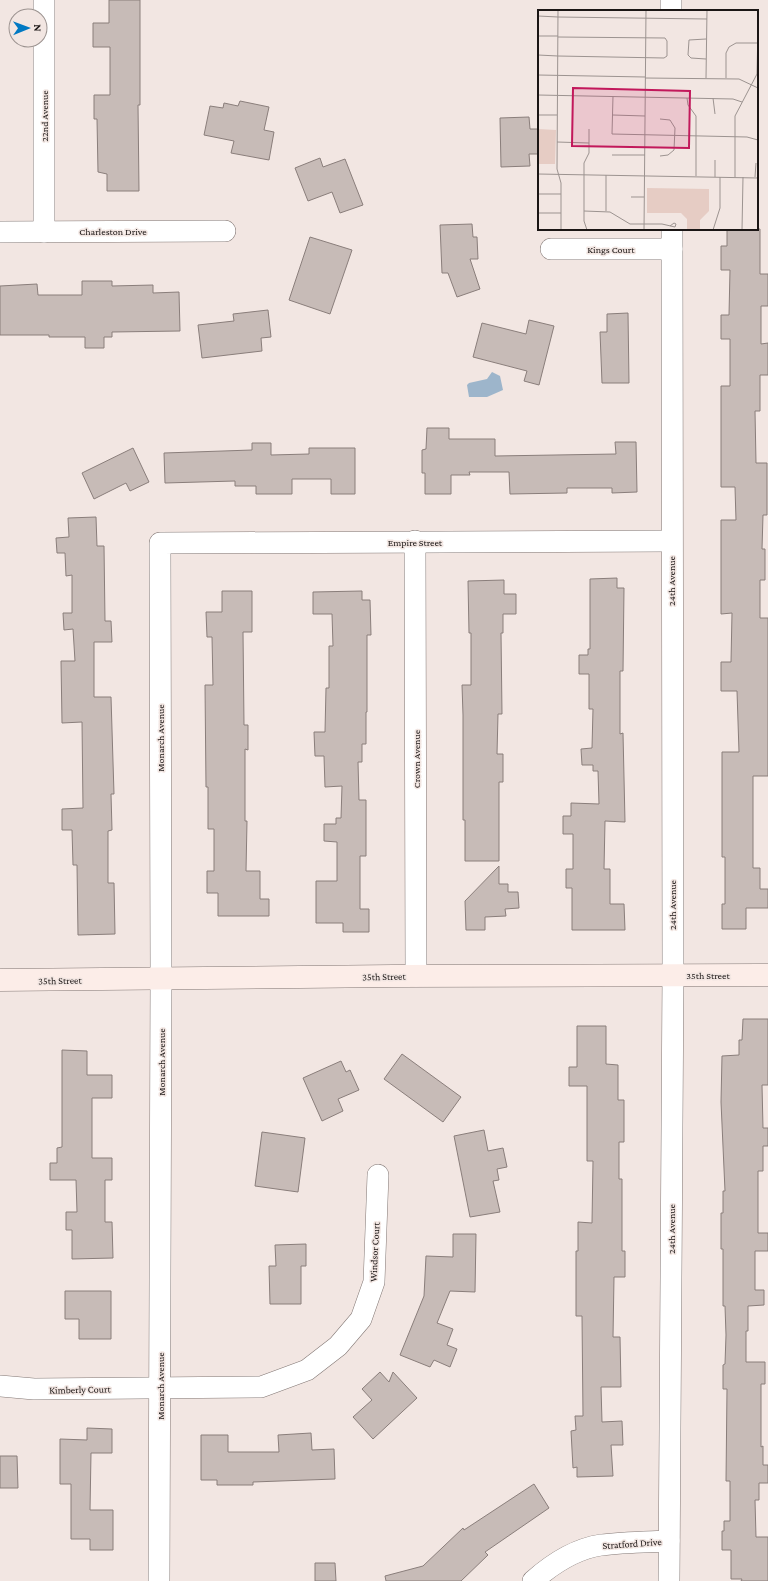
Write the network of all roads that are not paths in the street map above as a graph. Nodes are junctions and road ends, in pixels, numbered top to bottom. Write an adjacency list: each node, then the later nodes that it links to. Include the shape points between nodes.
1 (44, 0): 4 (street, 22nd Avenue)
2 (225, 230): 4 (street, Charleston Drive)
3 (0, 232): 4 (street, Charleston Drive)
4 (44, 232)
5 (672, 239): 6 (street, Kings Court); 8 (street, 24th Avenue)
6 (551, 249)
7 (415, 541): 8 (street, Empire Street); 9 (street, Empire Street); 12 (street, Crown Avenue)
8 (671, 541): 11 (street, 24th Avenue)
9 (160, 543): 13 (street, Monarch Avenue)
10 (768, 974): 11 (street, 35th Street)
11 (673, 975): 12 (street, 35th Street); 18 (street, 24th Avenue)
12 (416, 976): 13 (street, 35th Street)
13 (161, 979): 14 (street, 35th Street); 17 (street, Monarch Avenue)
14 (0, 980)
15 (378, 1175): 17 (street, Windsor Court, via 374,1282 361,1319 338,1346 308,1370 261,1387)
16 (0, 1386): 17 (street, Kimberly Court, via 34,1389)
17 (160, 1388): 19 (street, Monarch Avenue)
18 (669, 1541): 20 (street, Stratford Drive, via 600,1545 574,1553); 21 (street, 24th Avenue)
19 (159, 1581)
20 (533, 1581)
21 (669, 1581)

